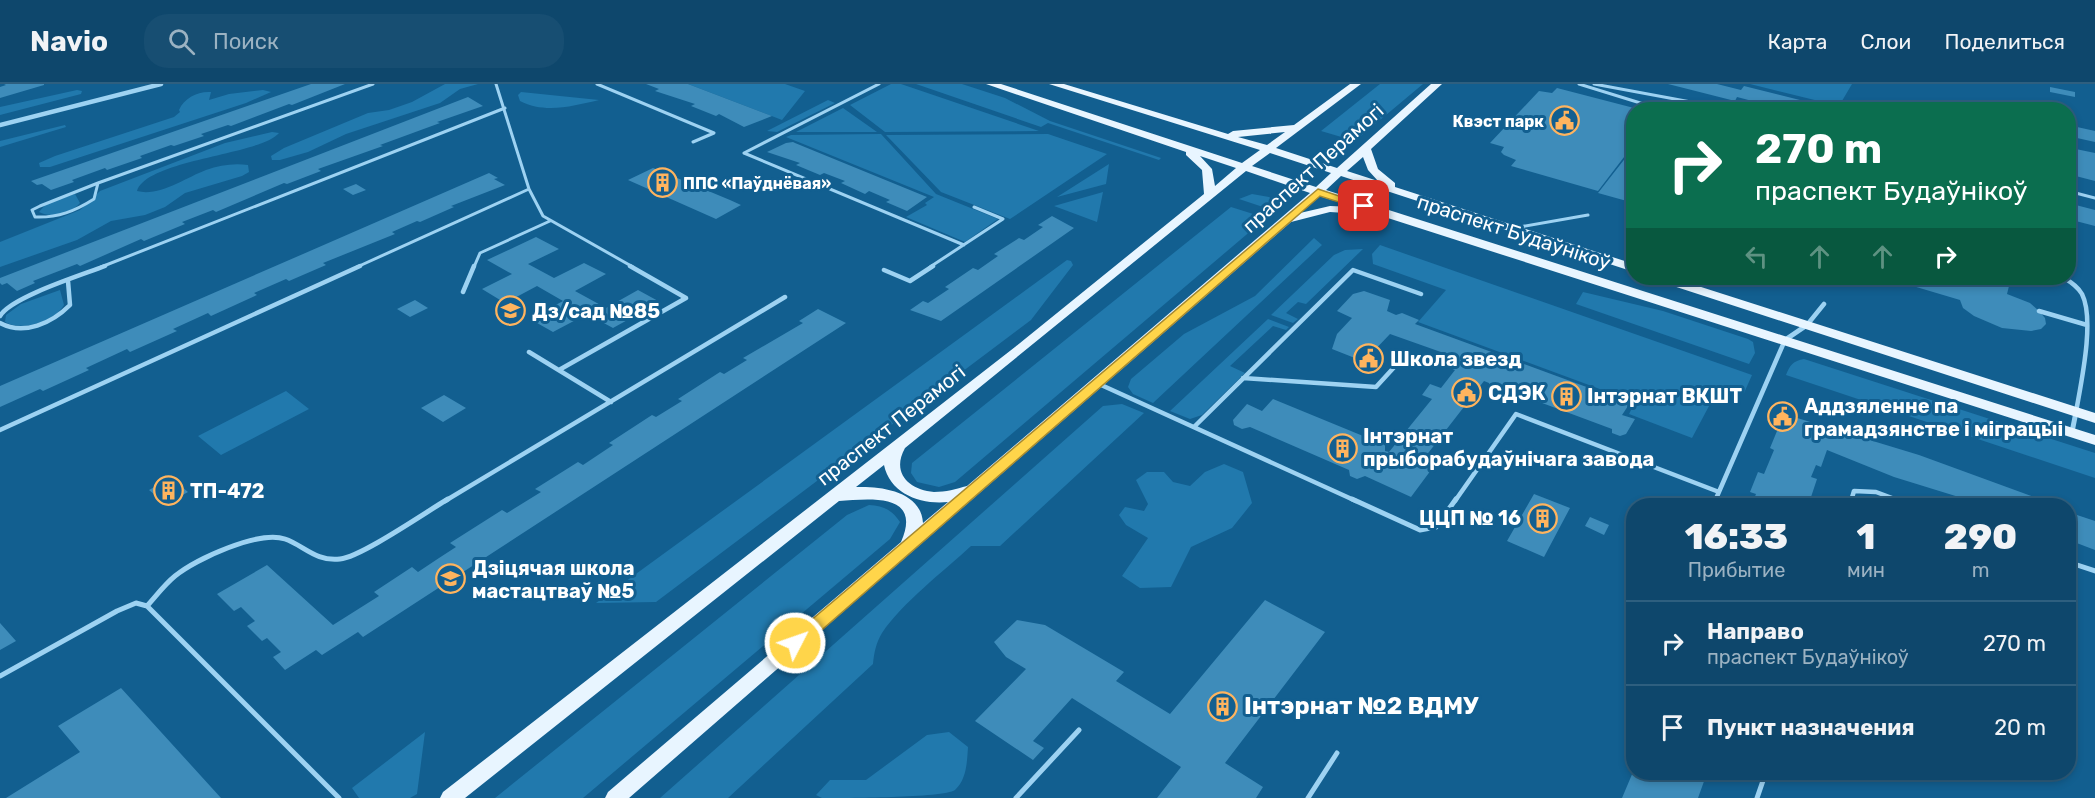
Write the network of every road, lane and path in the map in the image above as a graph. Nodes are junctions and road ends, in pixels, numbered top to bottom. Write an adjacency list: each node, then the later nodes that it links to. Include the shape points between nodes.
1 (161, 84): 15 (street)
2 (373, 84): 24 (lane)
3 (496, 84): 14 (lane)
4 (597, 84): 18 (lane, via 714,133)
5 (879, 84): 37 (lane, via 744,153)
6 (991, 84): 19 (main road, праспект Будаўнікоў)
7 (1054, 84): 17 (main road, праспект Будаўнікоў)
8 (1356, 84): 16 (main road, праспект Перамогі)
9 (1437, 84): 21 (main road, праспект Перамогі)
10 (1579, 84): 12 (lane)
11 (1594, 84): 13 (lane)
12 (1637, 102)
13 (1691, 102)
14 (505, 108): 25 (lane); 40 (lane)
15 (0, 125)
16 (1296, 128): 17 (main road, via 1238,134); 20 (main road, праспект Перамогі)
17 (1205, 130): 20 (main road, праспект Будаўнікоў)
18 (693, 142)
19 (1183, 147): 22 (main road, праспект Будаўнікоў); 29 (main road, via 1207,169)
20 (1268, 149): 22 (main road, праспект Перамогі); 23 (main road, праспект Будаўнікоў)
21 (1367, 150): 23 (main road, праспект Перамогі); 27 (main road, via 1372,170)
22 (1243, 168): 26 (main road, праспект Будаўнікоў); 29 (main road, праспект Перамогі)
23 (1341, 172): 26 (main road, праспект Перамогі); 27 (main road, праспект Будаўнікоў)
24 (98, 183): 24 (lane, via 46,201 32,210 35,217 73,213 94,199)
25 (529, 189): 35 (lane, via 543,216); 62 (lane)
26 (1318, 192): 32 (main road, праспект Будаўнікоў); 34 (main road, праспект Перамогі)
27 (1406, 193): 36 (main road, праспект Будаўнікоў)
28 (2076, 193): 30 (lane)
29 (1210, 195): 65 (main road, праспект Перамогі)
30 (2095, 198)
31 (974, 207): 37 (lane, via 1003,219)
32 (1386, 214): 34 (main road, via 1330,209); 52 (main road, праспект Будаўнікоў)
33 (1588, 214): 36 (lane)
34 (1286, 220): 57 (main road, праспект Перамогі)
35 (550, 221): 43 (lane, via 480,253); 55 (lane, via 686,298)
36 (1512, 228): 38 (main road, праспект Будаўнікоў)
37 (964, 245): 39 (lane, via 910,282)
38 (1626, 265)
39 (884, 270)
40 (68, 281): 48 (lane, via 19,300); 49 (lane, via 70,305 63,313 29,328 10,329)
41 (1684, 285): 50 (main road)
42 (2074, 285): 51 (lane, via 2085,301)
43 (463, 292)
44 (1421, 294): 56 (lane, via 1353,270)
45 (785, 297): 58 (lane)
46 (1824, 304): 50 (lane)
47 (2039, 311): 51 (lane)
48 (0, 315)
49 (0, 323)
50 (1807, 325): 52 (street); 59 (main road)
51 (2087, 325): 59 (lane)
52 (1785, 340): 63 (main road, праспект Будаўнікоў); 67 (lane)
53 (530, 352): 55 (lane)
54 (1398, 363): 56 (lane, via 1376,387)
55 (559, 370): 58 (lane)
56 (1243, 378): 61 (lane)
57 (1097, 383): 61 (lane); 66 (main road, праспект Перамогі)
58 (611, 402): 75 (lane, via 368,547 340,559 310,554 284,538 250,540 210,554 175,576)
59 (2076, 412): 60 (main road); 63 (street)
60 (2095, 418)
61 (1195, 426): 67 (lane, via 1420,530 1436,527 1516,414)
62 (0, 430)
63 (2072, 432): 64 (main road, праспект Будаўнікоў)
64 (2095, 440)
65 (900, 445): 66 (main road, via 891,470 910,491 943,497); 71 (main road, праспект Перамогі)
66 (976, 487): 72 (main road, праспект Перамогі)
67 (1719, 492): 68 (lane)
68 (1716, 498)
69 (1852, 498): 70 (lane, via 1854,491 1865,491)
70 (1893, 498)
71 (825, 504): 72 (main road, via 846,494 869,491 900,500 908,506 915,523 910,542); 81 (main road, праспект Перамогі)
72 (903, 550): 82 (main road, праспект Перамогі)
73 (2076, 565): 74 (lane)
74 (2095, 571)
75 (147, 606): 76 (lane, via 136,603 117,611); 80 (lane)
76 (0, 676)
77 (1079, 730): 83 (lane)
78 (1337, 753): 84 (lane)
79 (1763, 780): 85 (lane)
80 (339, 798)
81 (450, 798)
82 (615, 798)
83 (1016, 798)
84 (1308, 798)
85 (1757, 798)

